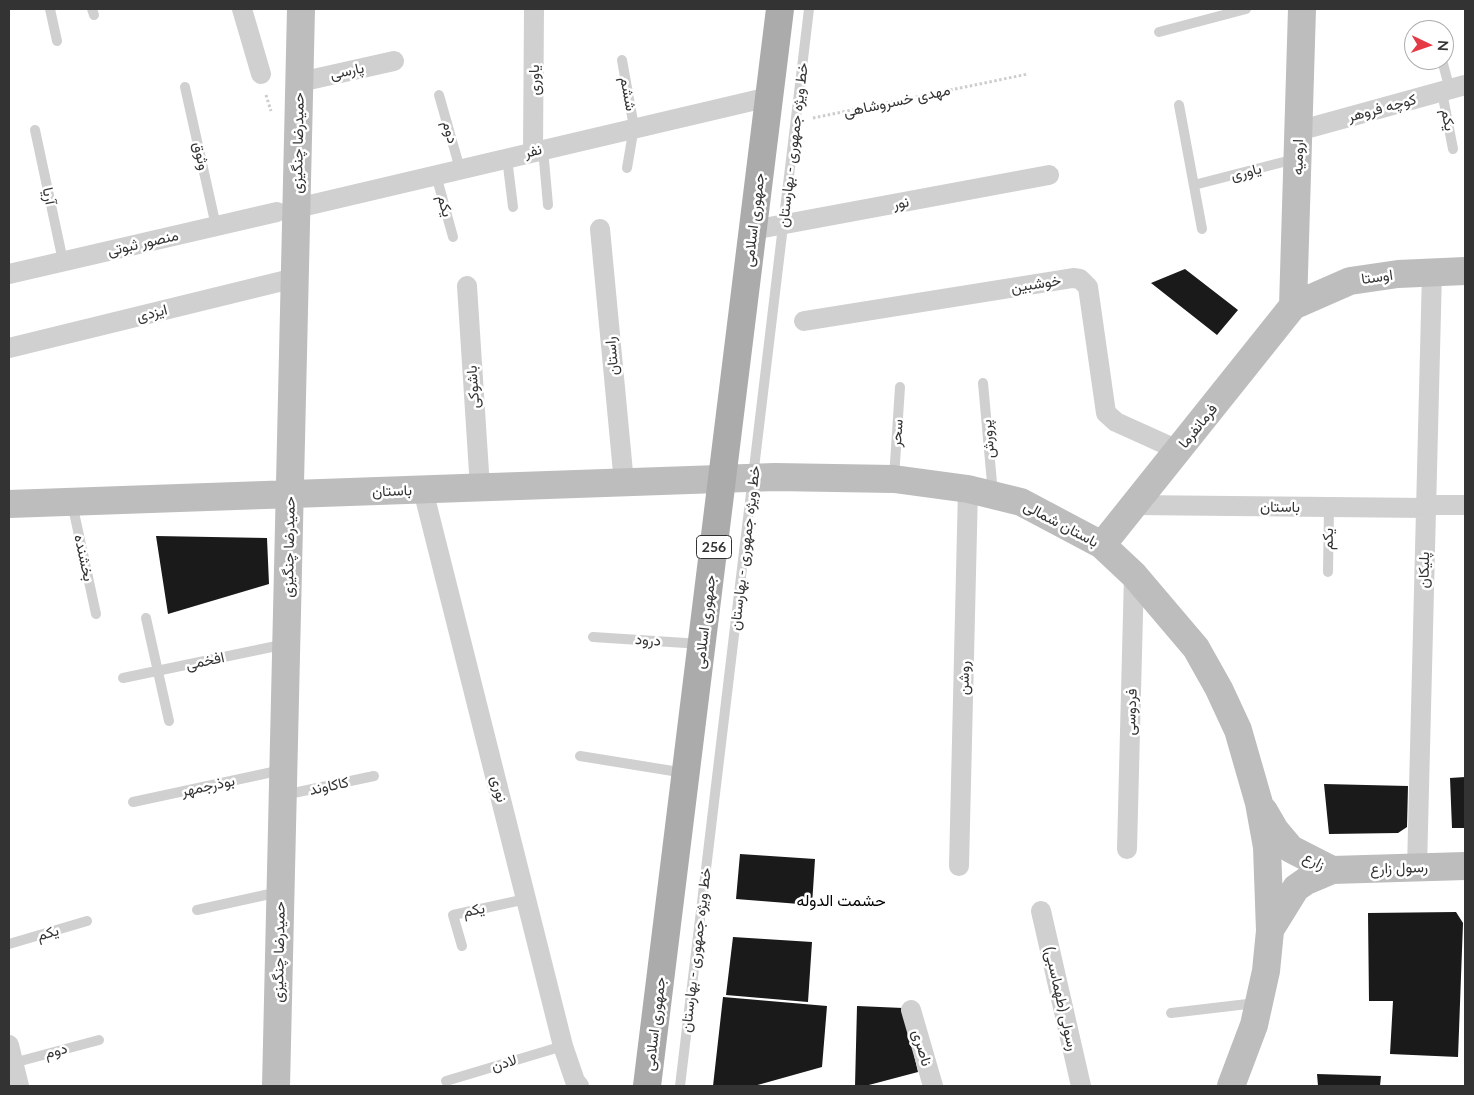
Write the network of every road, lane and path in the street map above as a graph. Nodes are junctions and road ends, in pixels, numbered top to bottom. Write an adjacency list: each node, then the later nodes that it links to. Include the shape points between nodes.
1 (50, 9): 10 (lane)
2 (242, 9): 14 (street)
3 (301, 9): 16 (street, حمیدرضا چنگیزی)
4 (534, 9): 27 (street, یاوری)
5 (780, 9): 20 (main road, جمهوری اسلامی / 256)
6 (810, 9): 22 (lane, خط ویژه جمهوری - بهارستان)
7 (1246, 9): 9 (lane)
8 (1302, 9): 25 (street, ارومیه)
9 (1159, 32)
10 (57, 41)
11 (622, 60): 23 (lane, ششم)
12 (394, 61): 16 (street, پارسی)
13 (1445, 70): 18 (lane, یکم)
14 (261, 74)
15 (1028, 74): 22 (path, مهدی خسروشاهی)
16 (300, 82): 37 (street, حمیدرضا چنگیزی)
17 (185, 87): 39 (lane, وثوق)
18 (1452, 89): 25 (street, کوچه فروهر); 26 (lane, یکم)
19 (439, 94): 31 (lane, دوم)
20 (769, 98): 23 (street, نفر); 42 (main road, جمهوری اسلامی / 256)
21 (1179, 105): 34 (lane)
22 (796, 121): 38 (lane, خط ویژه جمهوری - بهارستان)
23 (634, 127): 27 (street, نفر); 30 (lane, ششم)
24 (35, 130): 44 (lane, آریا)
25 (1298, 131): 29 (street, ارومیه)
26 (1453, 149)
27 (538, 150): 28 (street, نفر); 35 (lane)
28 (507, 158): 31 (street, نفر); 36 (lane)
29 (1298, 159): 34 (lane, یاوری); 50 (street, ارومیه)
30 (628, 168)
31 (460, 169): 32 (street, نفر)
32 (436, 175): 37 (street, نفر); 43 (lane, یکم)
33 (1049, 175): 38 (street, نور)
34 (1194, 185): 41 (lane)
35 (548, 206)
36 (513, 207)
37 (287, 210): 39 (street, منصور ثبوتی); 48 (street, حمیدرضا چنگیزی)
38 (784, 225): 42 (street, نور); 56 (lane, خط ویژه جمهوری - بهارستان)
39 (216, 226): 44 (street, منصور ثبوتی)
40 (600, 229): 59 (street, راستان)
41 (1202, 229)
42 (753, 230): 58 (main road, جمهوری اسلامی / 256)
43 (453, 237)
44 (63, 261): 47 (street, منصور ثبوتی)
45 (1465, 271): 46 (street, اوستا)
46 (1432, 272): 50 (street, اوستا, via 1350,281); 68 (street, پلیکان)
47 (9, 274)
48 (295, 278): 52 (street, ایزدی); 63 (street, حمیدرضا چنگیزی)
49 (467, 286): 60 (street, باشوکی)
50 (1293, 306): 55 (street, فرمانفرما)
51 (804, 321): 55 (street, خوشبین, via 1080,279 1088,287 1106,413 1116,422)
52 (9, 348)
53 (983, 383): 62 (lane, پرورش)
54 (900, 387): 57 (lane, سحر)
55 (1178, 450): 66 (street, فرمانفرما)
56 (764, 478): 57 (street, باستان شمالی); 58 (street, باستان); 111 (lane, خط ویژه جمهوری - بهارستان)
57 (894, 479): 62 (street, باستان شمالی)
58 (722, 480): 59 (street, باستان); 77 (main road, جمهوری اسلامی / 256)
59 (624, 483): 60 (street, باستان)
60 (480, 488): 61 (street, باستان)
61 (423, 490): 63 (street, باستان); 93 (street, نوری)
62 (980, 492): 70 (street, باستان شمالی, via 1021,502); 88 (street, روشن)
63 (290, 494): 64 (street, باستان); 76 (street, حمیدرضا چنگیزی)
64 (71, 502): 65 (street, باستان); 73 (lane, بخشنده)
65 (9, 504)
66 (1134, 504): 69 (street, باستان); 70 (street, فرمانفرما)
67 (1465, 505): 68 (street, باستان)
68 (1426, 506): 69 (street, باستان); 90 (street, پلیکان)
69 (1328, 507): 71 (lane, یکم)
70 (1102, 545): 72 (street, باستان شمالی)
71 (1328, 572)
72 (1134, 575): 86 (street, باستان شمالی, via 1196,648 1219,689 1241,738); 87 (street, فردوسی)
73 (96, 614)
74 (146, 618): 78 (lane)
75 (593, 637): 77 (lane, درود)
76 (287, 644): 78 (lane, افخمی); 84 (street, حمیدرضا چنگیزی)
77 (702, 644): 82 (main road, جمهوری اسلامی / 256)
78 (158, 671): 79 (lane, افخمی); 80 (lane)
79 (124, 678)
80 (169, 721)
81 (580, 756): 82 (lane)
82 (686, 773): 110 (main road, جمهوری اسلامی / 256)
83 (374, 776): 84 (lane, کاکاوند)
84 (283, 782): 85 (lane, بوذرجمهر); 92 (street, حمیدرضا چنگیزی)
85 (133, 802)
86 (1259, 803): 91 (street, زارع, via 1291,849); 97 (street, via 1267,847)
87 (1127, 849)
88 (959, 866)
89 (1465, 866): 90 (street, رسول زارع)
90 (1417, 868): 91 (street, رسول زارع)
91 (1332, 870): 97 (street, زارع, via 1296,888)
92 (281, 892): 94 (lane); 108 (street, حمیدرضا چنگیزی)
93 (526, 899): 99 (lane, یکم, via 453,915); 104 (street, نوری)
94 (197, 910)
95 (1041, 911): 113 (street, رسولی (طهماسبی))
96 (87, 921): 98 (lane, یکم)
97 (1270, 931): 100 (street)
98 (9, 944)
99 (462, 946)
100 (1260, 1002): 102 (lane); 114 (street)
101 (911, 1010): 112 (street, ناصری)
102 (1170, 1013)
103 (100, 1040): 105 (lane, دوم)
104 (562, 1046): 106 (lane, لادن); 109 (street, نوری)
105 (11, 1054): 107 (street)
106 (446, 1081)
107 (19, 1086)
108 (276, 1086)
109 (579, 1086)
110 (647, 1086)
111 (680, 1086)
112 (932, 1086)
113 (1081, 1086)
114 (1231, 1086)

